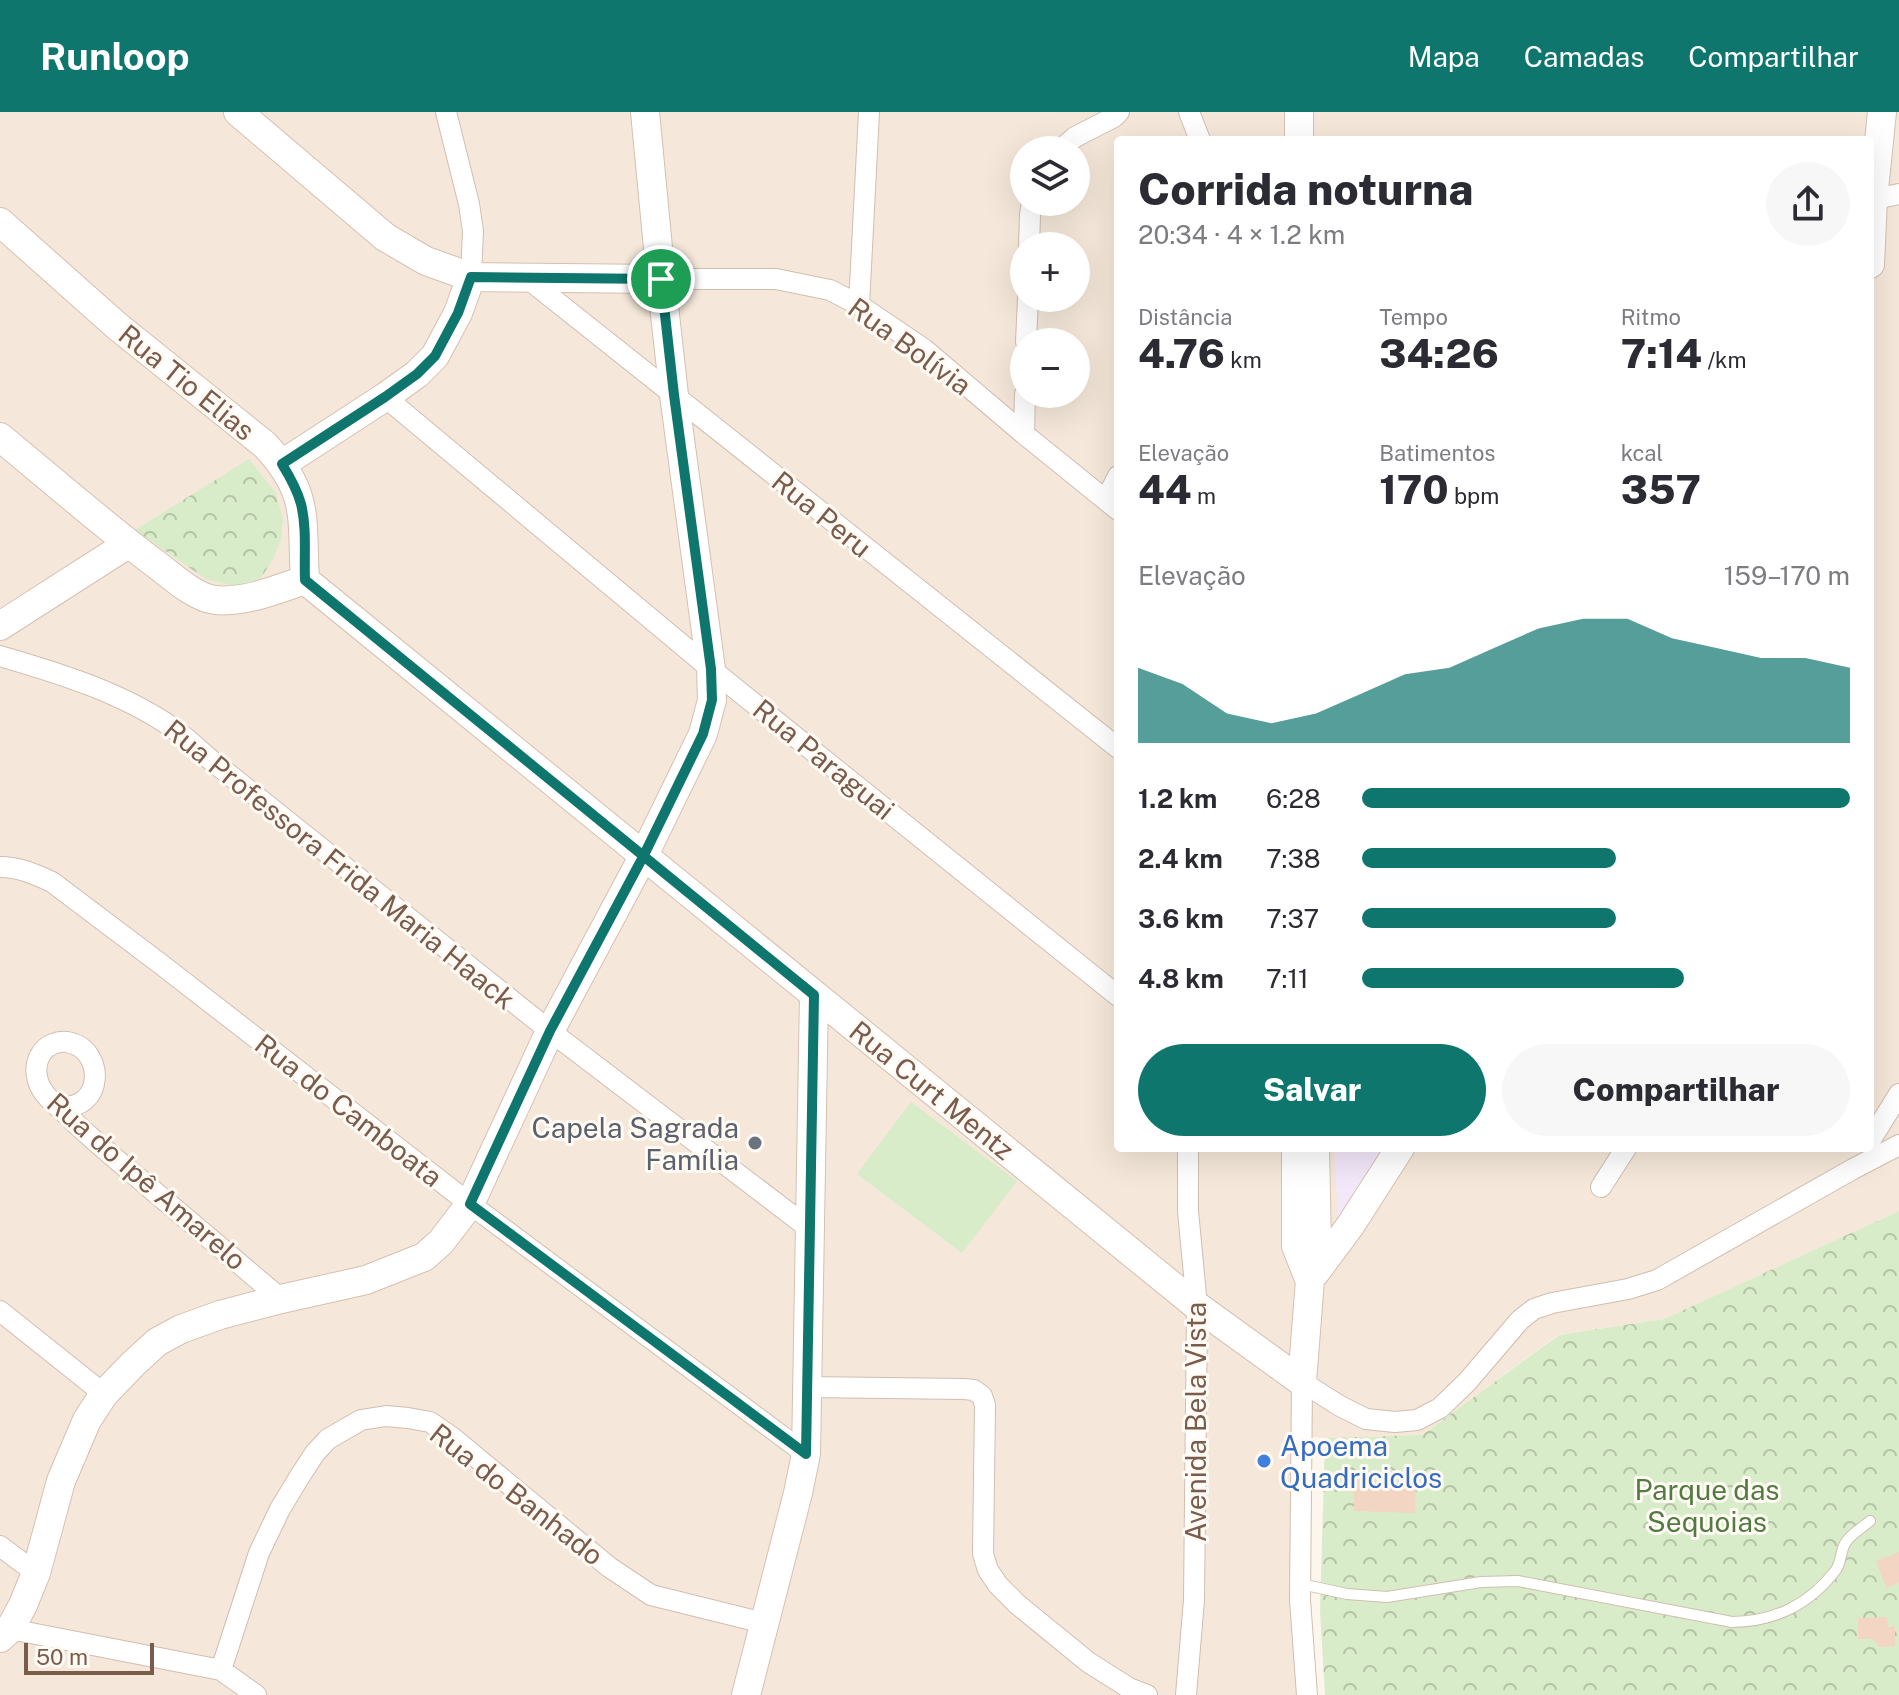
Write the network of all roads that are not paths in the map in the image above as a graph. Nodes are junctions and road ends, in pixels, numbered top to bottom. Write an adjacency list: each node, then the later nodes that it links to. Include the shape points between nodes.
1 (238, 112): 15 (main road, Rua Bolívia, via 385,237 426,261)
2 (446, 112): 15 (street, via 469,204)
3 (645, 112): 17 (main road)
4 (869, 112): 18 (street)
5 (1119, 112): 9 (street)
6 (1189, 112): 10 (street)
7 (1299, 112): 11 (main road)
8 (1882, 112): 12 (main road)
9 (1077, 136)
10 (1198, 136)
11 (1299, 136)
12 (1881, 198): 14 (main road)
13 (0, 222): 24 (main road, Rua Tio Elias)
14 (1874, 240)
15 (471, 277): 16 (main road, Rua Bolívia); 20 (main road, via 435,356)
16 (528, 279): 17 (main road, Rua Bolívia); 19 (street, Rua Peru)
17 (661, 279): 18 (street, Rua Bolívia, via 776,279 830,290); 19 (main road)
18 (859, 305): 22 (street, Rua Bolívia, via 924,349)
19 (674, 395): 30 (main road); 31 (street, Rua Peru)
20 (385, 397): 24 (main road); 30 (street, Rua Paraguai)
21 (1025, 408): 22 (street)
22 (1024, 434): 25 (street, Rua Bolívia)
23 (0, 437): 26 (main road)
24 (282, 464): 27 (main road, Rua Tio Elias, via 301,506)
25 (1112, 505)
26 (128, 544): 27 (main road, via 211,600 251,597); 28 (main road)
27 (305, 580): 32 (main road, Rua Curt Mentz)
28 (0, 626)
29 (0, 656): 36 (street, Rua Professora Frida Maria Haack, via 112,694 175,729)
30 (711, 669): 32 (main road, via 712,700 703,734); 34 (street, Rua Paraguai)
31 (1114, 745)
32 (644, 855): 35 (main road, Rua Curt Mentz); 36 (main road)
33 (0, 867): 49 (street, Rua do Camboata, via 52,882)
34 (1114, 993)
35 (814, 995): 50 (main road); 53 (main road, Rua Curt Mentz)
36 (550, 1031): 49 (main road); 50 (street, Rua Professora Frida Maria Haack)
37 (1899, 1094): 39 (street)
38 (58, 1106): 38 (street, Rua do Ipê Amarelo, via 43,1092 36,1064 50,1045 63,1042 87,1054 96,1080 79,1104); 52 (street, Rua do Ipê Amarelo)
39 (1874, 1135)
40 (1899, 1145): 47 (street)
41 (1188, 1152): 53 (street, Avenida Bela Vista)
42 (1296, 1152): 51 (main road, via 1296,1246)
43 (1315, 1152): 51 (main road, via 1317,1245)
44 (1397, 1152): 51 (main road)
45 (1623, 1152): 48 (street)
46 (1864, 1152): 47 (street)
47 (1853, 1169): 55 (street, via 1657,1280 1534,1309 1440,1408 1417,1420 1366,1419)
48 (1601, 1187)
49 (470, 1204): 52 (main road, via 424,1257 366,1280); 58 (street, Rua do Camboata)
50 (810, 1229): 56 (main road)
51 (1310, 1280): 55 (main road)
52 (281, 1299): 57 (main road, via 181,1329 157,1342)
53 (1197, 1306): 55 (main road, Rua Curt Mentz); 69 (street, Avenida Bela Vista, via 1194,1600)
54 (0, 1311): 57 (street)
55 (1302, 1382): 62 (street)
56 (808, 1387): 58 (main road); 68 (street, via 964,1389 982,1396 983,1554 988,1570 1017,1604 1088,1662)
57 (104, 1394): 61 (main road, via 61,1481)
58 (806, 1454): 63 (main road)
59 (1870, 1521): 62 (lane, via 1846,1541 1838,1568 1812,1596 1777,1615 1748,1622 1518,1581 1387,1597)
60 (0, 1546): 61 (street)
61 (36, 1573): 64 (main road)
62 (1301, 1584): 70 (street)
63 (764, 1623): 65 (street, Rua do Banhado, via 651,1595 430,1422 386,1416 361,1420 328,1439 300,1476 259,1553); 67 (main road)
64 (5, 1634): 65 (street)
65 (221, 1670): 66 (street)
66 (256, 1695)
67 (746, 1695)
68 (1147, 1695)
69 (1186, 1695)
70 (1307, 1695)

